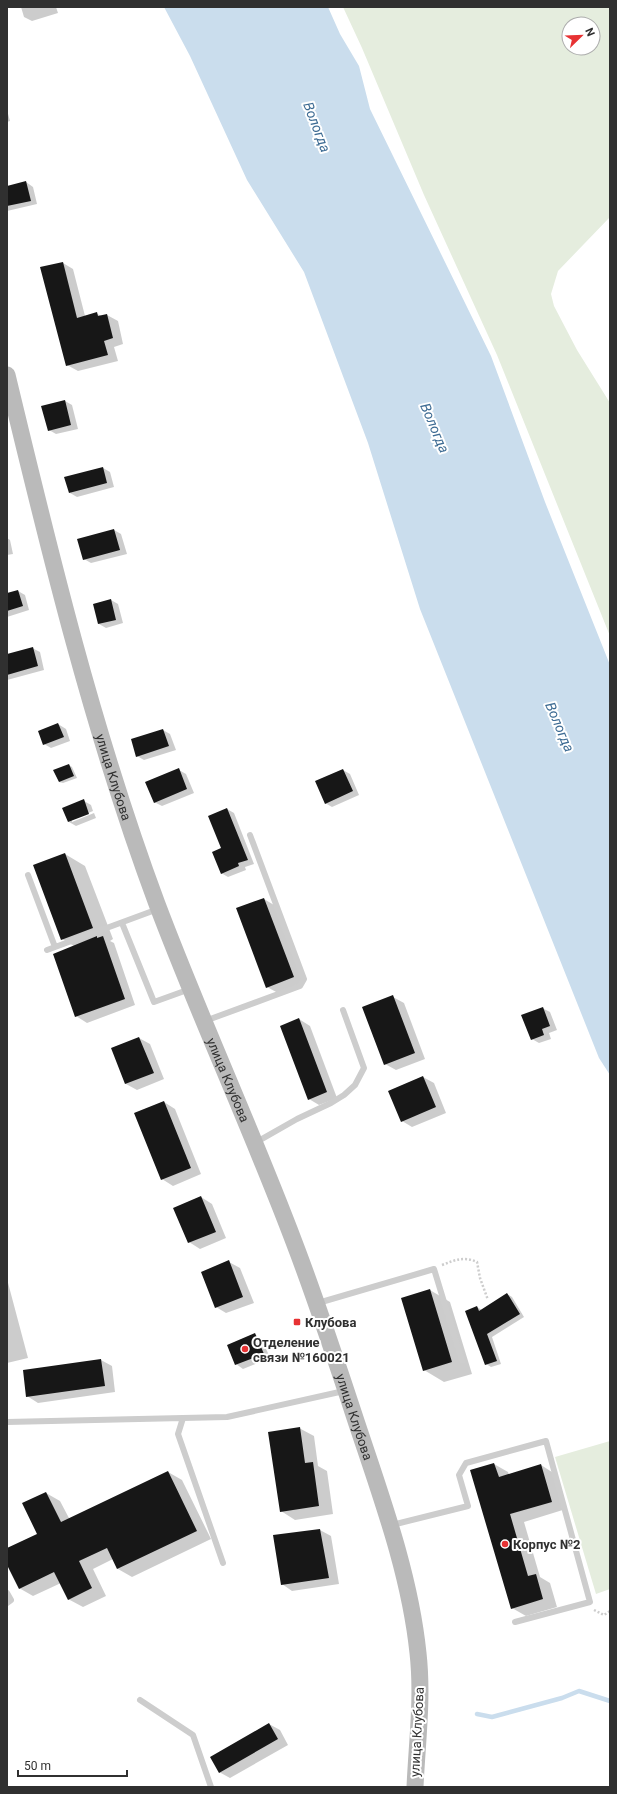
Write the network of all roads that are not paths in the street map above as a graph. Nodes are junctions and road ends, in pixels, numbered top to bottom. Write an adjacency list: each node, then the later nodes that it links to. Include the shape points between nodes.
1 (7, 376): 4 (main road, улица Клубова, via 94,715 134,841)
2 (250, 835): 10 (lane, via 304,979 300,986)
3 (28, 875): 6 (lane)
4 (159, 909): 5 (lane); 8 (main road, улица Клубова)
5 (122, 923): 6 (lane); 8 (lane, via 154,1002)
6 (55, 947): 7 (lane)
7 (47, 950)
8 (192, 989): 10 (main road, улица Клубова)
9 (343, 1010): 11 (lane, via 364,1068 355,1085 331,1103)
10 (205, 1021): 11 (main road, улица Клубова)
11 (253, 1143): 12 (main road, улица Клубова)
12 (316, 1303): 13 (lane, via 434,1269); 14 (main road, улица Клубова)
13 (462, 1361)
14 (346, 1391): 15 (lane, via 227,1418); 17 (main road, улица Клубова)
15 (183, 1418): 16 (lane); 18 (lane, via 178,1434)
16 (7, 1422)
17 (390, 1526): 21 (lane, via 468,1506 459,1475 466,1463 546,1441 590,1602); 24 (main road, улица Клубова, via 413,1615 418,1652 420,1707)
18 (224, 1564)
19 (7, 1593): 20 (lane, via 11,1600)
20 (7, 1603)
21 (515, 1622)
22 (140, 1700): 23 (lane, via 193,1735)
23 (211, 1787)
24 (415, 1787)

